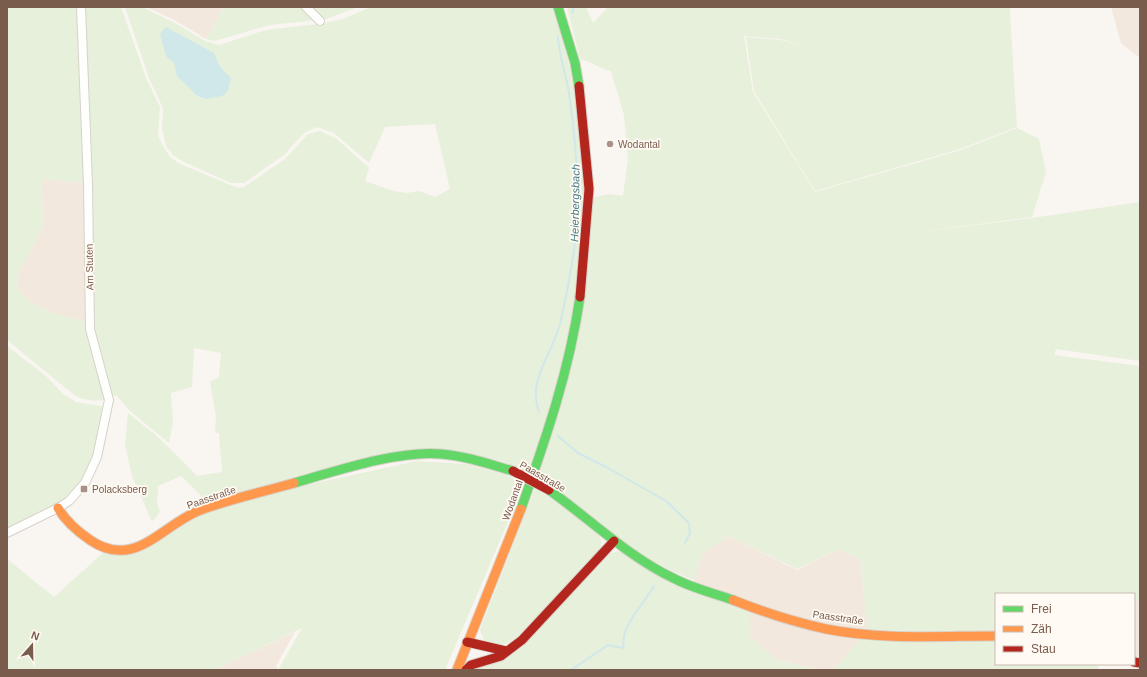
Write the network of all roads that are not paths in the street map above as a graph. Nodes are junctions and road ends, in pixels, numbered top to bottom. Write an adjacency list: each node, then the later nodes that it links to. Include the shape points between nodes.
1 (81, 7): 5 (street, Am Stuten, via 88,184 89,324 109,400 98,457 87,479 69,501)
2 (306, 7): 4 (street)
3 (558, 7): 9 (street, Wodantal, via 575,62 589,181 582,288 574,339 556,409 518,515)
4 (320, 21)
5 (58, 508): 6 (street, Am Stuten); 7 (street, Paasstraße, bridge, via 68,522 94,544 104,549 129,550 145,544 189,515 209,507 385,459 416,454 441,454 485,462 513,471 549,490)
6 (7, 533)
7 (614, 541): 8 (street, Paasstraße, via 674,579 798,622 850,632 922,636); 10 (street, via 522,640)
8 (995, 636)
9 (467, 642): 10 (street); 11 (street, Wodantal)
10 (506, 651): 12 (street, via 501,656)
11 (463, 652): 12 (street); 13 (street, Wodantal)
12 (485, 660): 14 (street, via 471,665)
13 (457, 670)
14 (466, 670)

